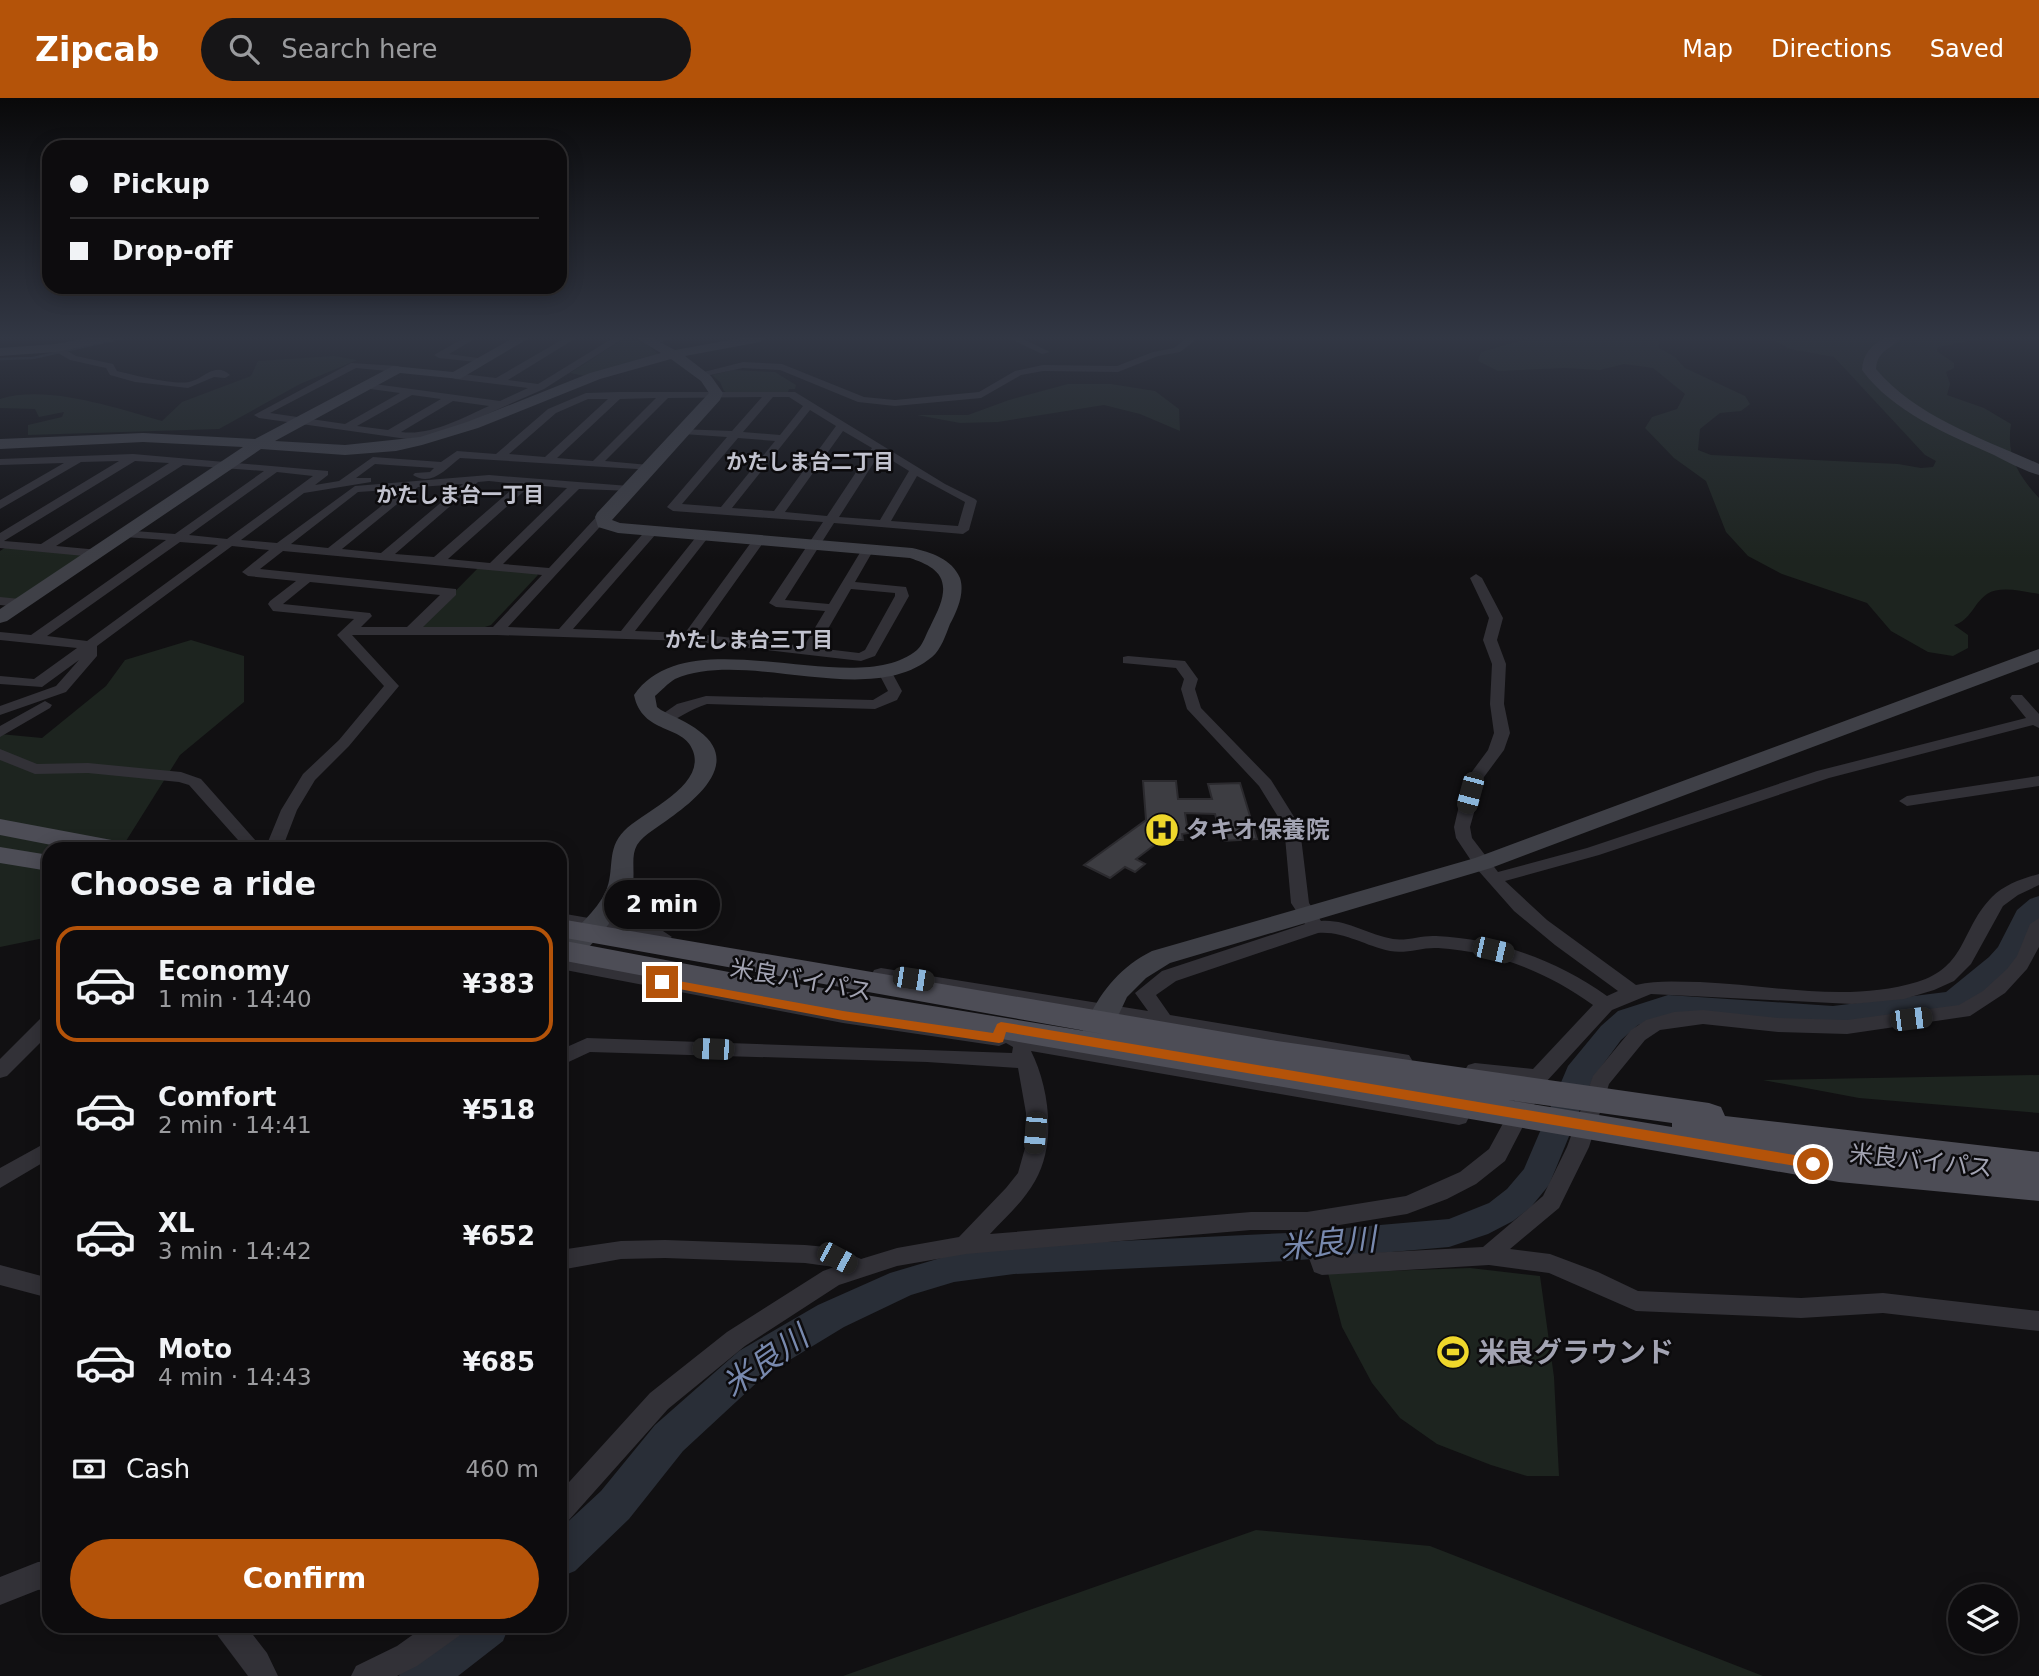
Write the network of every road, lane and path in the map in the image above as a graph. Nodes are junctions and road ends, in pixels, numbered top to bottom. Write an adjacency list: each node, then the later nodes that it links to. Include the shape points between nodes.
1 (264, 412): 15 (street, via 258,415)
2 (319, 412): 15 (street)
3 (375, 412): 17 (street)
4 (427, 412): 19 (street)
5 (484, 412): 19 (street, via 414,437)
6 (507, 412): 23 (street, via 476,426 387,447 336,451)
7 (551, 412): 26 (street)
8 (600, 412): 30 (street)
9 (648, 412): 32 (street)
10 (700, 412): 18 (street)
11 (755, 412): 20 (street)
12 (804, 412): 21 (street)
13 (820, 412): 16 (street)
14 (1918, 412): 38 (street)
15 (302, 421): 17 (street); 23 (street)
16 (842, 425): 24 (street); 49 (street)
17 (347, 427): 19 (street)
18 (683, 431): 20 (street); 35 (street)
19 (390, 433)
20 (735, 435): 21 (street); 48 (street, via 673,507)
21 (782, 438): 48 (street)
22 (0, 444): 23 (street, via 142,438)
23 (258, 444): 33 (street)
24 (878, 447): 37 (street); 51 (street)
25 (133, 457): 27 (street); 29 (street); 59 (street)
26 (499, 457): 30 (street); 34 (street, via 457,454)
27 (81, 458): 28 (street); 47 (street)
28 (24, 461): 31 (street); 39 (street)
29 (181, 461): 33 (street); 62 (street)
30 (547, 461): 32 (street)
31 (0, 462)
32 (596, 464): 35 (street)
33 (227, 465): 36 (street); 54 (street)
34 (444, 465): 42 (street, via 433,475); 42 (street, via 373,460)
35 (649, 468): 45 (street)
36 (275, 469): 46 (street, via 324,473); 56 (street)
37 (915, 470): 52 (street); 52 (street, via 971,501 963,530)
38 (2039, 470)
39 (0, 474)
40 (476, 478): 41 (street); 44 (street); 66 (street)
41 (528, 481): 43 (street); 67 (street)
42 (343, 483): 46 (street)
43 (576, 485): 45 (street); 68 (street)
44 (413, 486): 61 (street, via 355,489); 64 (street)
45 (629, 489): 50 (street)
46 (300, 490): 58 (street)
47 (0, 505)
48 (724, 511): 49 (street)
49 (777, 515): 51 (street)
50 (603, 517): 53 (street, via 603,523 611,527); 69 (street)
51 (831, 519): 52 (street); 60 (street)
52 (884, 523)
53 (652, 531): 55 (street); 80 (street)
54 (125, 533): 56 (street); 65 (street)
55 (704, 535): 57 (street); 82 (street)
56 (178, 538): 58 (street); 84 (street)
57 (759, 540): 60 (street); 83 (street)
58 (229, 542): 61 (street); 85 (street)
59 (2, 544): 62 (street)
60 (814, 544): 63 (street); 75 (street, via 776,603)
61 (281, 547): 64 (street); 70 (street, via 248,572)
62 (43, 548): 65 (street)
63 (868, 549): 72 (street); 89 (street, via 928,558 948,572 955,586 926,652 911,663)
64 (332, 551): 66 (street)
65 (95, 553): 74 (street)
66 (384, 556): 67 (street)
67 (439, 561): 68 (street)
68 (494, 566): 69 (street)
69 (552, 572): 78 (street)
70 (307, 578): 77 (street, via 275,604 278,608 365,616); 79 (street, via 451,592)
71 (1476, 578): 110 (street, via 1496,618 1490,640 1499,664 1497,704 1502,733 1473,785 1462,827 1464,838)
72 (847, 585): 75 (street); 86 (street, via 901,590 902,596 870,653 861,657)
73 (0, 601): 74 (street)
74 (20, 603): 76 (street)
75 (834, 608): 86 (street)
76 (0, 617)
77 (348, 631): 79 (street); 104 (street, via 344,635 392,686 309,777)
78 (496, 631): 79 (street); 80 (street)
79 (410, 632)
80 (562, 634): 82 (street)
81 (0, 636): 84 (street)
82 (624, 636): 83 (street)
83 (689, 637): 86 (street)
84 (34, 639): 85 (street)
85 (90, 645): 90 (street, via 37,684); 91 (street, via 90,656)
86 (810, 650)
87 (2039, 655): 110 (street)
88 (1128, 660): 112 (street, via 1180,664 1191,679 1188,689 1194,709 1265,783 1291,828 1300,903)
89 (884, 670): 94 (street, via 895,691 875,705 706,700 682,707); 94 (street, via 685,669 656,681 645,695 646,709)
90 (0, 680)
91 (61, 689): 93 (street); 96 (street, via 50,703)
92 (2017, 698): 95 (street)
93 (0, 711)
94 (662, 720): 114 (street, via 698,741 706,757 704,771 691,790 625,845 620,887 602,916)
95 (2037, 722): 110 (street, via 1909,751 1756,795 1555,866)
96 (0, 732)
97 (0, 754): 103 (street, via 35,769 88,768 181,777 195,782)
98 (2039, 781): 99 (street)
99 (1908, 801)
100 (0, 827): 102 (main road)
101 (0, 837): 106 (main road)
102 (80, 842)
103 (249, 842)
104 (275, 842)
105 (0, 843): 107 (main road)
106 (42, 845)
107 (42, 851)
108 (0, 855): 109 (main road)
109 (42, 862)
110 (1489, 871): 112 (street); 115 (street, via 1508,897 1549,934)
111 (2039, 879): 115 (street, via 1997,902 1964,960 1948,976 1927,985 1847,997 1675,988)
112 (1312, 921): 116 (street, via 1399,946 1446,943 1510,954 1559,972); 117 (street, via 1162,980 1145,993); 118 (street, via 1174,952 1150,962 1128,978)
113 (2039, 924): 135 (street, via 2010,977 1963,1012 1839,1027 1674,1019 1638,1035 1600,1081 1578,1147 1551,1202)
114 (567, 941): 118 (main road); 120 (main road, via 750,986); 129 (main road, 米良バイパス, via 1503,1097 1689,1125); 130 (main road, 米良バイパス, via 998,1020 1648,1126)
115 (1633, 992): 116 (street)
116 (1605, 1005): 124 (street)
117 (1163, 1019): 118 (street); 124 (street, via 1416,1062)
118 (1099, 1024): 120 (main road); 126 (main road, via 1195,1048)
119 (42, 1029): 123 (street)
120 (1005, 1036): 122 (street); 125 (street)
121 (567, 1055): 122 (street, via 587,1045)
122 (1027, 1061): 134 (street, via 1037,1105 1033,1158 1027,1176)
123 (0, 1071)
124 (1538, 1077): 125 (street)
125 (1514, 1126): 133 (street, via 1497,1155 1439,1193 1407,1205)
126 (1687, 1128): 128 (main road); 132 (main road, via 1839,1168)
127 (42, 1153): 131 (street)
128 (2039, 1155)
129 (2039, 1165)
130 (2039, 1174)
131 (0, 1179)
132 (2039, 1187)
133 (1309, 1225): 134 (street, via 1239,1222); 135 (street, via 1322,1265)
134 (966, 1245): 137 (street)
135 (1489, 1256): 140 (street, via 1550,1264 1636,1301 1801,1308 1882,1303)
136 (567, 1259): 137 (street, via 621,1250 679,1249 805,1254 837,1258)
137 (857, 1268): 141 (street, via 831,1278 692,1373 659,1401)
138 (0, 1275): 139 (street)
139 (42, 1286)
140 (2039, 1321)
141 (567, 1503)
142 (42, 1576): 143 (street)
143 (0, 1591)
144 (233, 1633): 146 (street)
145 (439, 1633): 147 (street, via 407,1656)
146 (263, 1676)
147 (366, 1676)

